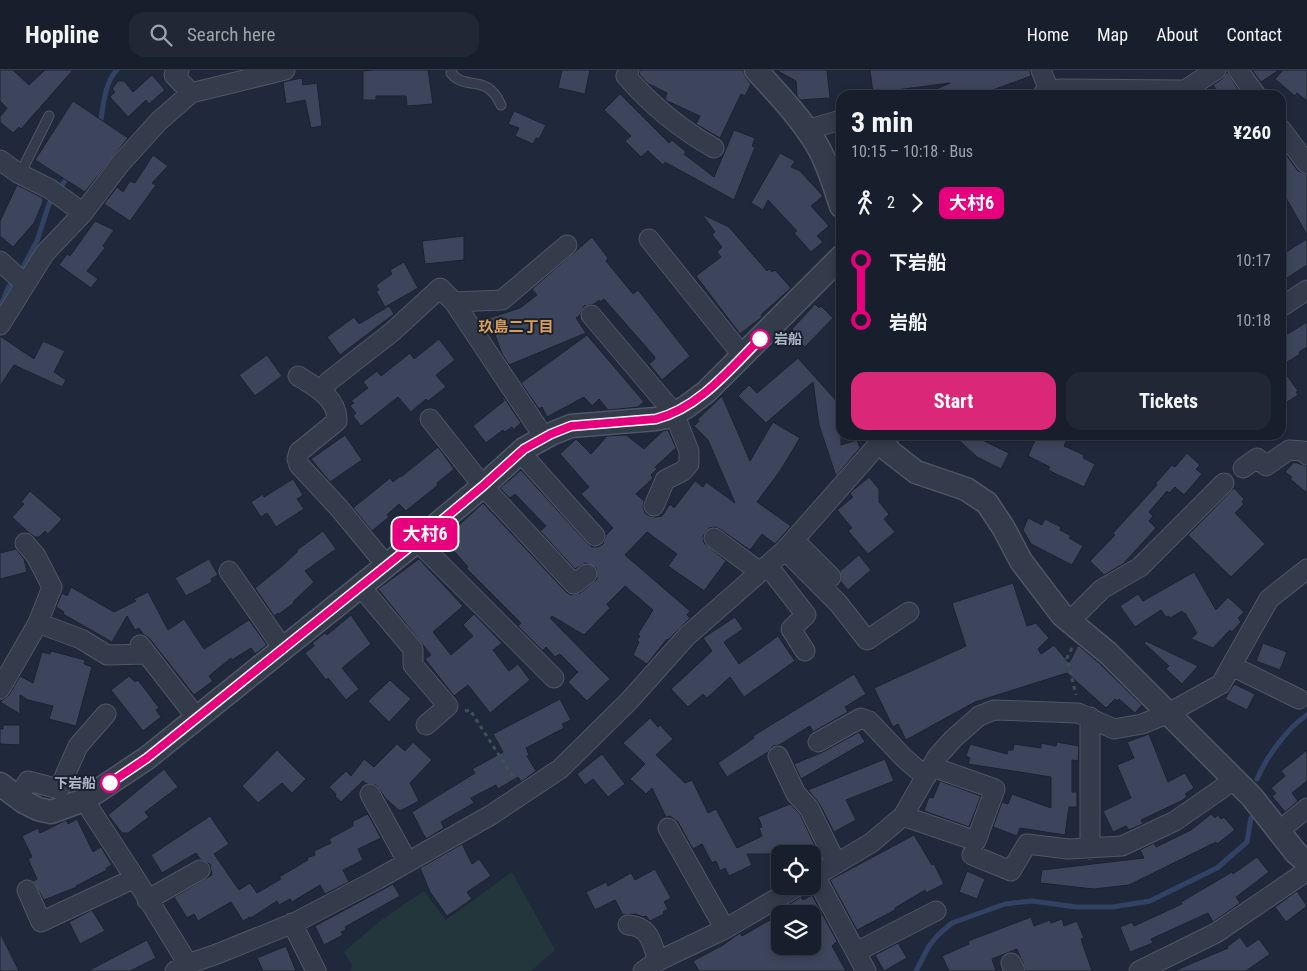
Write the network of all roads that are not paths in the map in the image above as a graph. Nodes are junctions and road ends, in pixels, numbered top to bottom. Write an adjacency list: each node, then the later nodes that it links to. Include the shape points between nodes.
1 (179, 70): 12 (street, via 174,75)
2 (285, 70): 12 (street)
3 (452, 70): 13 (lane, via 456,80 493,90)
4 (629, 70): 18 (street, via 626,76 643,96 688,134)
5 (756, 70): 16 (street)
6 (1041, 70): 9 (street)
7 (1216, 70): 10 (street)
8 (1238, 70): 11 (street)
9 (1053, 90)
10 (1185, 90)
11 (1252, 90)
12 (191, 93): 22 (street, via 159,121 120,164)
13 (501, 105)
14 (49, 116): 20 (lane)
15 (836, 121): 16 (street)
16 (806, 130): 21 (street)
17 (1286, 136): 19 (street)
18 (714, 148)
19 (1307, 164)
20 (7, 168): 22 (street, via 55,193)
21 (836, 190)
22 (83, 213): 26 (street, via 45,253)
23 (649, 239): 32 (street)
24 (567, 246): 28 (street, via 502,300)
25 (836, 262): 32 (street)
26 (13, 273): 31 (street)
27 (1307, 290): 29 (street)
28 (454, 302): 34 (street, via 440,288 392,332); 37 (street)
29 (1286, 304)
30 (591, 315): 35 (street)
31 (0, 326)
32 (743, 356): 35 (street, via 706,392)
33 (298, 376): 51 (street, via 322,391 337,415 337,421 299,452 299,465)
34 (328, 382)
35 (674, 413): 37 (street, via 656,419 571,426); 45 (street, via 689,452 689,464 665,480)
36 (430, 419): 44 (street)
37 (544, 437): 40 (street)
38 (879, 440): 50 (street)
39 (883, 440): 60 (street, via 903,463 916,472 966,489 986,503 1041,589)
40 (520, 452): 44 (street); 46 (street)
41 (1307, 454): 42 (street, via 1289,450 1266,466 1257,458)
42 (1243, 468)
43 (1224, 482): 60 (street, via 1140,567 1102,589)
44 (483, 486): 48 (street); 55 (street, via 574,584)
45 (654, 506)
46 (595, 536)
47 (714, 538): 52 (street)
48 (417, 541): 51 (street); 64 (street)
49 (25, 543): 59 (street, via 36,556 52,587)
50 (789, 545): 52 (street); 56 (street); 58 (street, via 867,640)
51 (386, 564): 57 (street)
52 (764, 569): 62 (street, via 806,615 791,629); 86 (street, via 687,636 560,769 491,815)
53 (1307, 569): 63 (street, via 1269,599)
54 (229, 571): 61 (street)
55 (587, 574)
56 (831, 577)
57 (360, 586): 61 (street); 71 (street, via 414,649 413,665 448,706)
58 (909, 612)
59 (38, 623): 65 (street); 70 (street, via 81,639 108,655 142,648)
60 (1075, 626): 68 (street, via 1108,654)
61 (282, 647): 70 (street)
62 (806, 651)
63 (1232, 666): 66 (street); 68 (street, via 1222,684)
64 (554, 678)
65 (0, 689)
66 (1299, 699)
67 (106, 714): 78 (street, via 78,746 59,789 28,782)
68 (1167, 714): 69 (street, via 1142,724 1114,729); 75 (street)
69 (1084, 715): 74 (street, via 994,710 980,716 953,740 937,757); 84 (street)
70 (196, 717): 79 (street, via 147,758)
71 (426, 725)
72 (818, 742): 74 (street, via 861,718 869,721 904,758)
73 (778, 756): 88 (street)
74 (930, 772): 81 (street); 81 (street, via 995,789 976,841)
75 (1234, 780): 83 (street); 84 (street, via 1175,821 1122,846)
76 (0, 784): 78 (street)
77 (370, 794): 86 (street)
78 (18, 797): 79 (street, via 38,809 51,812)
79 (84, 800): 92 (street)
80 (1307, 808): 83 (street)
81 (902, 816): 88 (street, via 871,843)
82 (668, 828): 100 (street)
83 (1279, 831): 87 (street)
84 (1090, 848): 85 (street, via 1027,844 1010,871)
85 (972, 855)
86 (407, 862): 98 (street)
87 (1307, 862)
88 (836, 863): 91 (street)
89 (200, 870): 96 (street)
90 (1307, 871): 104 (street, via 1216,933)
91 (821, 873)
92 (135, 878): 93 (street, via 41,922); 96 (street)
93 (27, 890)
94 (821, 890): 101 (street)
95 (783, 895): 100 (street)
96 (148, 900): 102 (street)
97 (936, 911): 101 (street)
98 (292, 923): 102 (street); 105 (street)
99 (628, 925): 103 (street, via 647,932)
100 (725, 929): 103 (street)
101 (856, 952): 106 (street)
102 (181, 968)
103 (647, 968)
104 (1146, 970)
105 (316, 971)
106 (866, 971)

